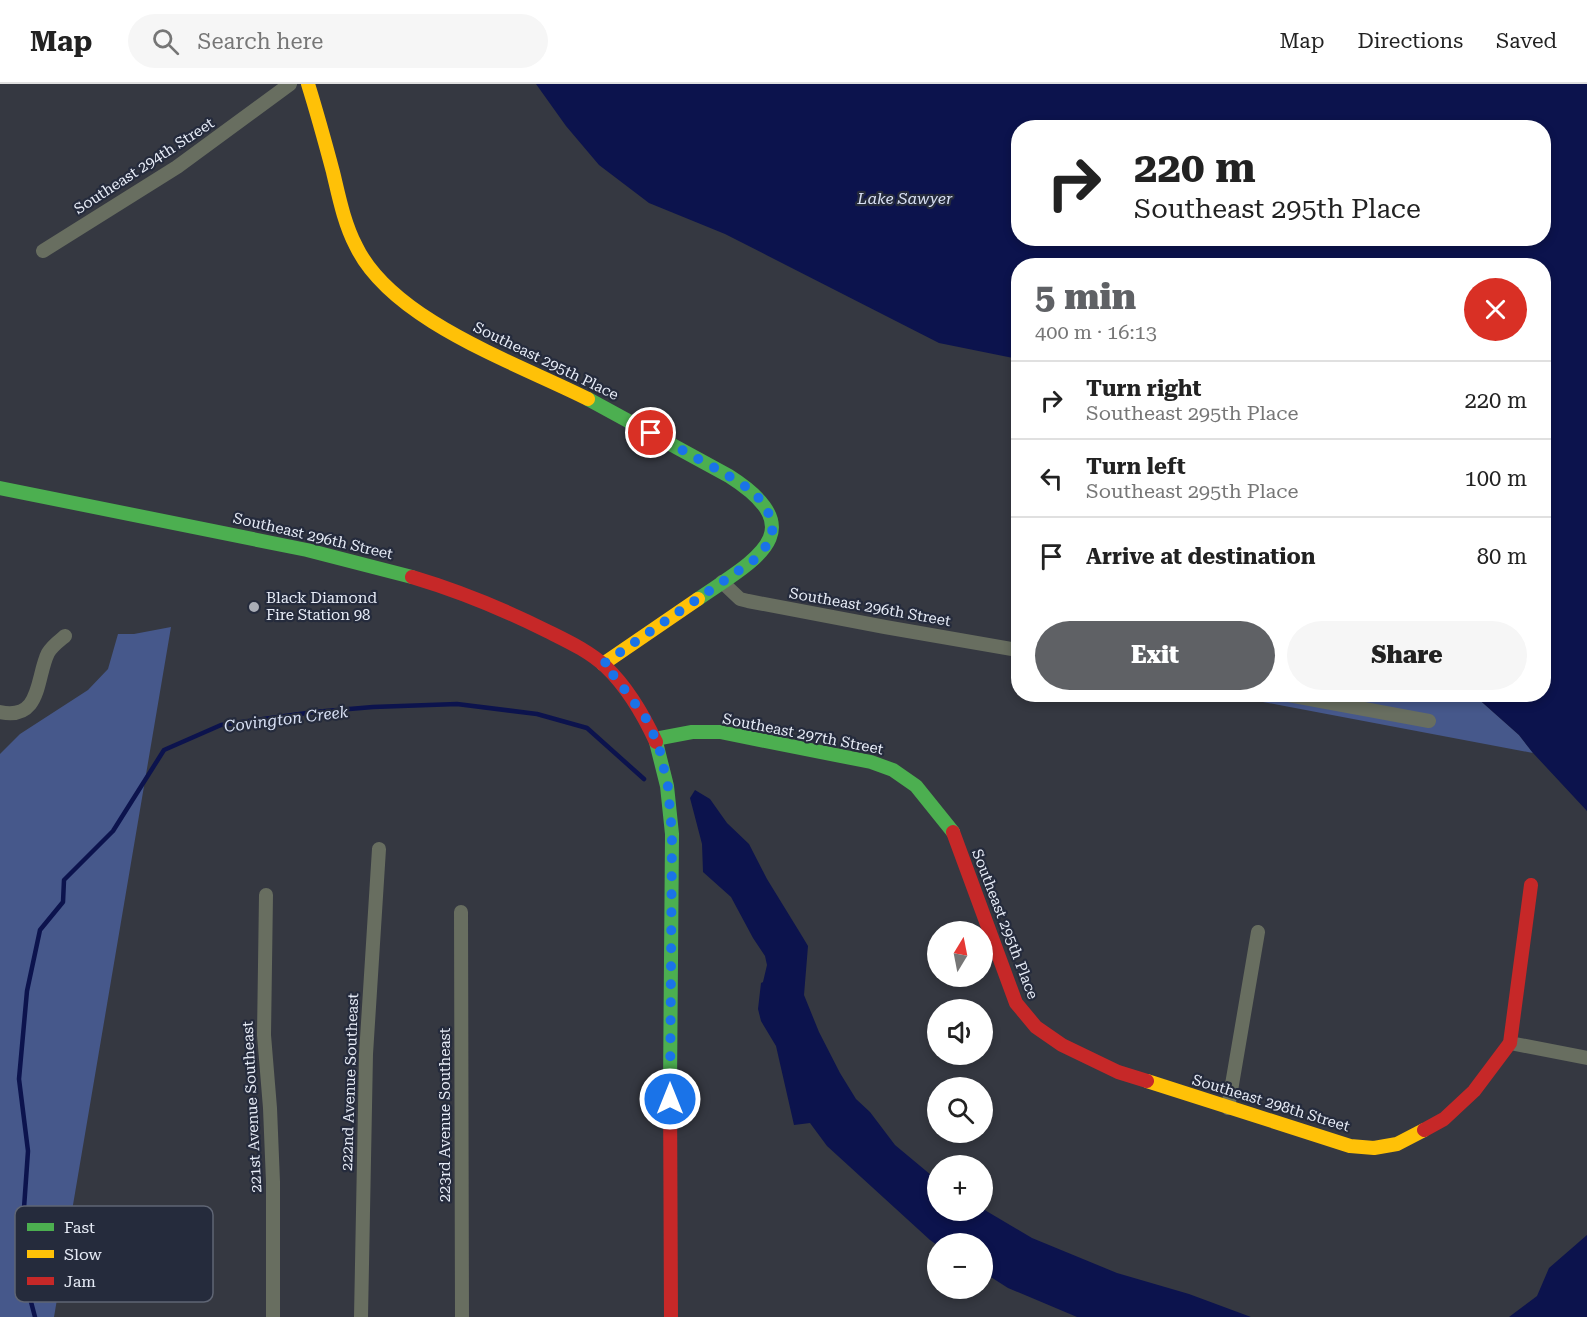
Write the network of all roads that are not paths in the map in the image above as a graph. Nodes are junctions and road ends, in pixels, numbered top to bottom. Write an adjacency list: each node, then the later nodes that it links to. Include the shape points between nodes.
1 (290, 84): 3 (street, Southeast 294th Street, via 177,167)
2 (308, 84): 5 (street, Southeast 295th Place, via 338,194 361,257 398,298 449,332 592,400 732,478 755,495 771,522 769,540 754,560)
3 (43, 251)
4 (0, 488): 8 (street, Southeast 296th Street, via 269,541 431,582 513,614)
5 (722, 582): 7 (street, Southeast 296th Street, via 740,599 748,601); 8 (street, Southeast 295th Place)
6 (65, 636): 10 (street, via 48,654 35,697 26,708)
7 (1011, 649)
8 (603, 664): 12 (street, Southeast 296th Street, via 635,702)
9 (1326, 702): 11 (street)
10 (0, 712)
11 (1429, 721)
12 (655, 739): 13 (street, Southeast 297th Street, via 720,732 871,762 916,786); 26 (street, Southeast 296th Street, via 668,787 672,834)
13 (953, 832): 20 (street, Southeast 295th Place, via 1016,1003 1036,1027)
14 (379, 849): 24 (street, 222nd Avenue Southeast, via 366,1054)
15 (1531, 885): 19 (street)
16 (266, 895): 23 (street, 221st Avenue Southeast, via 264,1035 273,1194)
17 (461, 912): 25 (street, 223rd Avenue Southeast)
18 (1258, 932): 22 (street)
19 (1510, 1043): 21 (street); 22 (street, Southeast 298th Street, via 1474,1091 1444,1119 1397,1144 1374,1148 1350,1146)
20 (1062, 1045): 22 (street, Southeast 298th Street, via 1118,1072)
21 (1587, 1058)
22 (1228, 1108)
23 (273, 1317)
24 (361, 1317)
25 (462, 1317)
26 (671, 1317)

